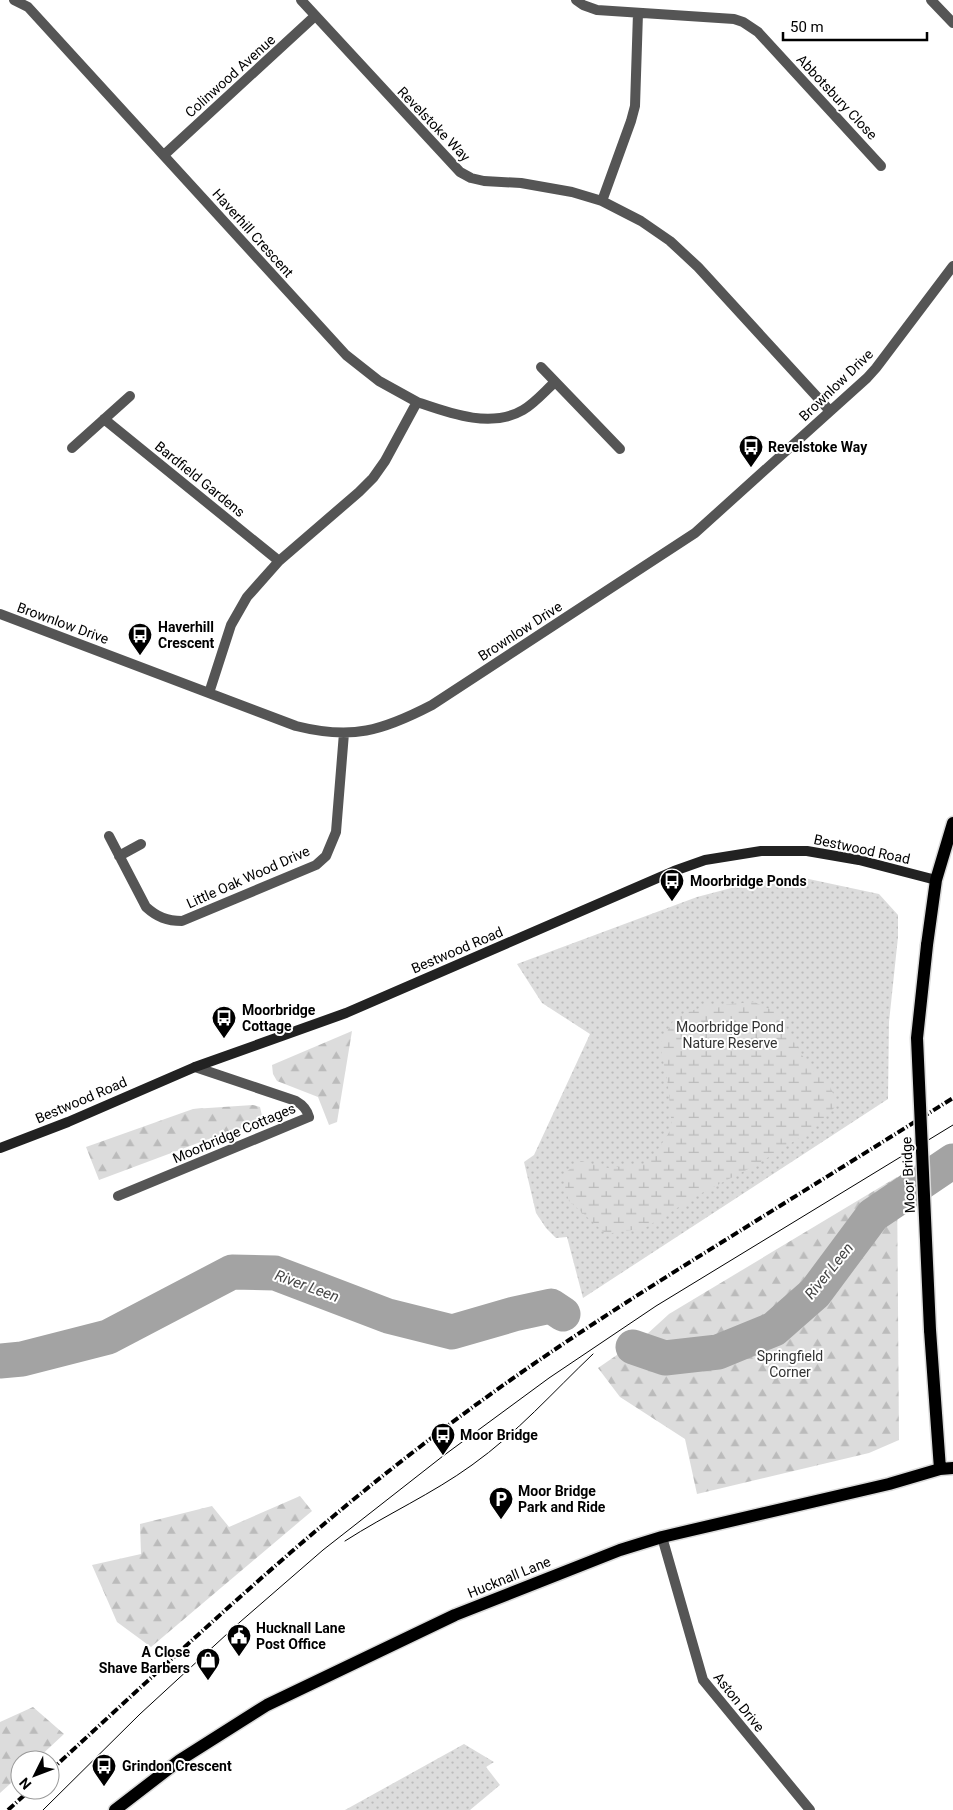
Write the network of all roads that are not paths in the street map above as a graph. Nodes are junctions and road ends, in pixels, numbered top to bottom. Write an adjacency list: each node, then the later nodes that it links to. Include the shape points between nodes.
1 (14, 0): 8 (street, Haverhill Crescent, via 28,7)
2 (300, 0): 6 (street, Revelstoke Way)
3 (576, 0): 5 (street, Abbotsbury Close, via 598,10)
4 (931, 0): 7 (street)
5 (638, 13): 9 (street, Abbotsbury Close, via 734,19 750,26); 10 (street, via 634,106)
6 (315, 16): 8 (street, Colinwood Avenue); 10 (street, Revelstoke Way, via 460,172 471,178 572,192)
7 (953, 22)
8 (164, 155): 15 (street, Haverhill Crescent, via 346,355 380,381)
9 (881, 166)
10 (602, 201): 16 (street, Revelstoke Way, via 641,221 698,266)
11 (953, 266): 16 (street, Brownlow Drive, via 876,368)
12 (541, 367): 13 (street)
13 (555, 382): 15 (street, Haverhill Crescent, via 524,410 508,417 492,419 447,412); 19 (street)
14 (130, 396): 17 (street)
15 (418, 402): 20 (street, via 373,478)
16 (830, 411): 23 (street, Brownlow Drive, via 688,538 432,705 377,728)
17 (104, 419): 18 (street); 20 (street, Bardfield Gardens)
18 (72, 448)
19 (620, 449)
20 (279, 561): 22 (street, via 247,597 230,625)
21 (0, 614): 22 (street, Brownlow Drive)
22 (209, 693): 23 (street, Brownlow Drive, via 296,726)
23 (344, 733): 27 (street, Little Oak Wood Drive, via 336,832 326,856 316,865 182,921 169,921 146,907)
24 (953, 823): 28 (main road, Moor Bridge)
25 (109, 836): 27 (street, Little Oak Wood Drive)
26 (141, 844): 27 (street)
27 (119, 856)
28 (936, 880): 29 (main road, Bestwood Road, via 859,860 806,851 761,852 704,860 346,1012); 34 (main road, Moor Bridge, bridge, via 917,1038 930,1330)
29 (194, 1067): 30 (main road, Bestwood Road); 32 (street, Moorbridge Cottages, via 296,1101 302,1104 309,1117)
30 (0, 1148)
31 (128, 1179): 32 (street)
32 (134, 1190): 33 (street, Moorbridge Cottages)
33 (118, 1196)
34 (947, 1469): 35 (main road, Hucknall Lane)
35 (662, 1537): 36 (main road, Hucknall Lane, via 620,1550 455,1615 286,1695 180,1760); 37 (street, Aston Drive, via 703,1680)
36 (116, 1810)
37 (810, 1810)

